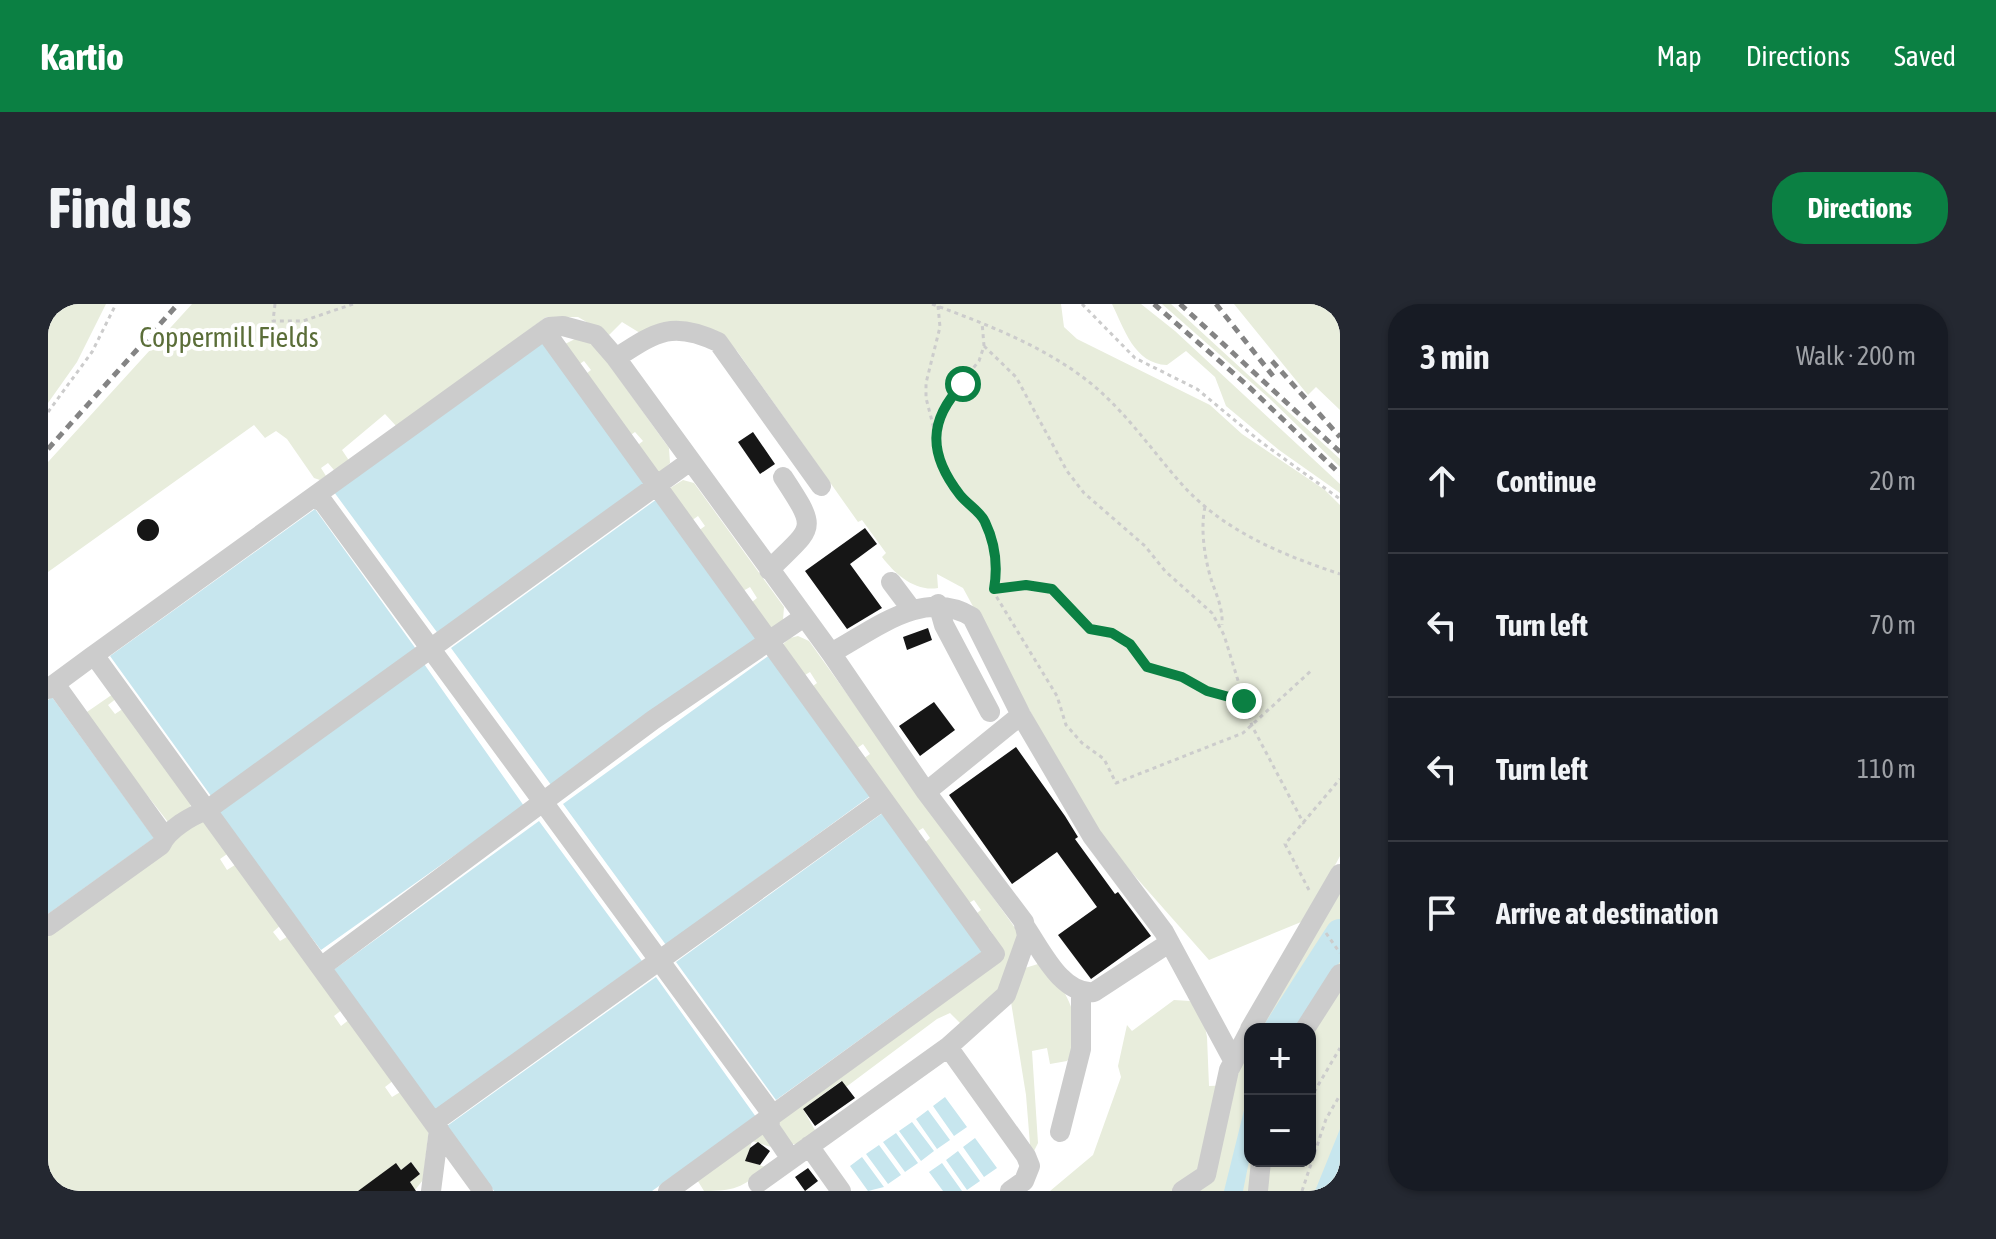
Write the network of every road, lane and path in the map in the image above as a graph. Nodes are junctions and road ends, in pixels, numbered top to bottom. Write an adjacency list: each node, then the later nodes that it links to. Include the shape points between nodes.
1 (116, 304): 11 (path, via 92,352)
2 (275, 304): 3 (path, via 273,321 303,321)
3 (353, 304)
4 (932, 304): 6 (path)
5 (1082, 304): 18 (path, via 1135,358 1197,389)
6 (938, 306): 7 (path); 12 (path, via 940,327 926,383)
7 (982, 322): 9 (path); 19 (path, via 1094,387)
8 (545, 331): 10 (street, via 563,326 583,330 596,335); 16 (street); 17 (street)
9 (984, 346): 12 (path, via 973,372 948,399); 27 (path, via 1016,377 1084,493 1145,546)
10 (616, 358): 13 (street); 15 (street, via 666,329 695,331 718,342)
11 (48, 412)
12 (934, 427): 23 (path, via 946,475 984,518 997,563)
13 (689, 462): 16 (street); 20 (street)
14 (783, 477): 20 (street, via 810,518 808,530)
15 (821, 486)
16 (656, 487): 28 (street); 29 (street)
17 (314, 498): 29 (street, via 323,502); 31 (street)
18 (1340, 499)
19 (1205, 506): 21 (path, via 1266,546); 27 (path, via 1202,523)
20 (769, 570): 26 (street)
21 (1340, 574)
22 (891, 582): 25 (street)
23 (994, 589): 34 (path, via 1052,589 1090,629 1130,644 1147,667); 37 (path, via 1057,696 1066,725 1104,759 1116,783)
24 (938, 604): 25 (street); 35 (street); 36 (street, via 972,617)
25 (912, 610): 30 (street)
26 (804, 617): 28 (street); 30 (street)
27 (1222, 629): 34 (path)
28 (768, 642): 40 (street); 41 (street, via 653,720)
29 (431, 649): 41 (street); 42 (street)
30 (831, 653): 39 (street)
31 (94, 655): 33 (street); 42 (street)
32 (1313, 669): 37 (path)
33 (52, 686): 44 (street)
34 (1244, 701): 37 (path)
35 (990, 712)
36 (1021, 715): 39 (street); 50 (street, via 1092,836)
37 (1252, 726): 43 (path)
38 (1340, 779): 43 (path)
39 (926, 792): 47 (street)
40 (883, 800): 52 (street); 64 (street, via 995,954)
41 (545, 804): 52 (street); 53 (street)
42 (207, 810): 44 (street); 53 (street)
43 (1304, 824): 46 (path, via 1285,844 1305,885)
44 (165, 837): 48 (street)
45 (1340, 874): 46 (street)
46 (1323, 905): 56 (street)
47 (1024, 925): 55 (street, via 1067,984); 59 (street, via 1024,949 1006,995)
48 (48, 926)
49 (1328, 936): 51 (path)
50 (1169, 943): 55 (street, via 1094,992); 61 (street)
51 (1340, 953)
52 (660, 961): 64 (street); 65 (street)
53 (321, 967): 65 (street)
54 (1340, 974): 57 (street)
55 (1081, 993): 66 (street, via 1081,1049)
56 (1254, 1023)
57 (1309, 1023)
58 (1244, 1040): 61 (street)
59 (948, 1047): 67 (street); 75 (street, via 1026,1156 1030,1166 1024,1181)
60 (1340, 1048): 62 (path)
61 (1233, 1060): 76 (street, via 1206,1175)
62 (1312, 1095)
63 (1340, 1095): 78 (path, via 1326,1119)
64 (770, 1117): 68 (street, via 770,1128); 73 (street)
65 (437, 1126): 71 (street); 72 (street)
66 (1060, 1132)
67 (809, 1146): 68 (street); 74 (street)
68 (791, 1159): 70 (street)
69 (1260, 1167): 77 (street)
70 (756, 1188)
71 (431, 1191)
72 (483, 1191)
73 (668, 1191)
74 (841, 1191)
75 (1010, 1191)
76 (1182, 1191)
77 (1258, 1191)
78 (1302, 1191)

